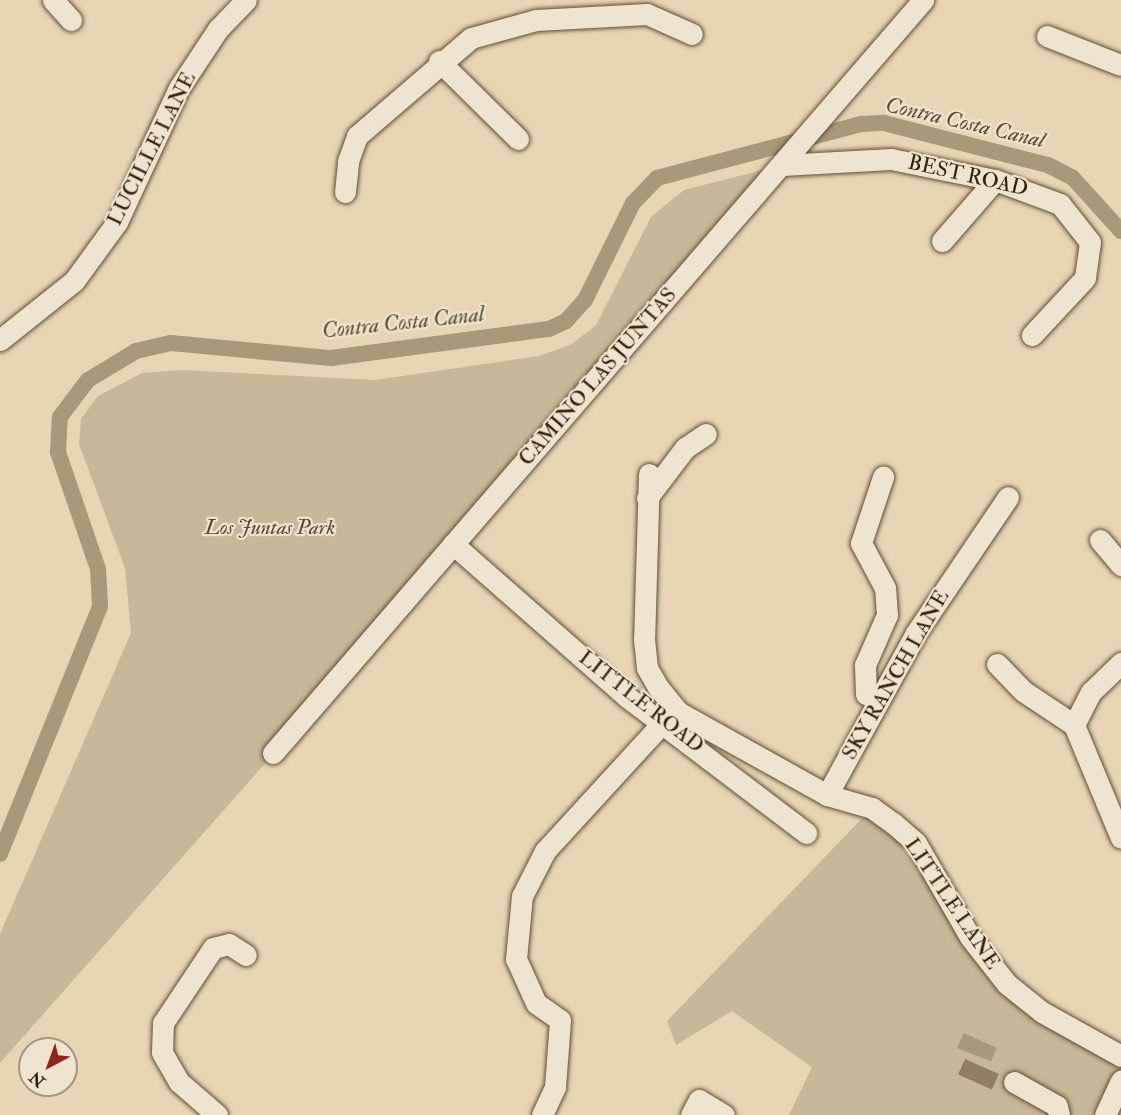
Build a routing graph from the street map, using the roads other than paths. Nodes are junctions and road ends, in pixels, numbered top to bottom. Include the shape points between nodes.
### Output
1 (53, 0) edge
2 (246, 0) edge
3 (923, 0) edge
4 (646, 7) edge
5 (70, 20) dead end
6 (692, 34) dead end
7 (1047, 36) dead end
8 (439, 61) junction
9 (1121, 65) edge
10 (518, 139) dead end
11 (787, 159) junction
12 (995, 180) junction
13 (345, 192) dead end
14 (942, 241) dead end
15 (1032, 334) dead end
16 (0, 340) edge
17 (706, 434) dead end
18 (649, 474) dead end
19 (883, 477) dead end
20 (1008, 497) dead end
21 (648, 498) junction
22 (1100, 540) dead end
23 (453, 544) junction
24 (1121, 565) edge
25 (1121, 663) edge
26 (997, 664) dead end
27 (879, 700) junction
28 (663, 722) junction
29 (1074, 725) junction
30 (273, 753) dead end
31 (827, 795) junction
32 (806, 833) dead end
33 (1121, 838) edge
34 (246, 955) dead end
35 (1121, 1056) edge
36 (1121, 1081) edge
37 (1014, 1082) dead end
38 (695, 1107) edge
39 (217, 1115) edge
40 (542, 1115) edge
41 (724, 1115) edge
42 (1059, 1115) edge
43 (1105, 1115) edge

1 - 5 street
2 - 16 street, LUCILLE LANE via 218,28 179,88 117,222 74,281
3 - 11 street, CAMINO LAS JUNTAS
4 - 6 street
4 - 8 street via 495,28
7 - 9 street
8 - 10 street
8 - 13 street via 357,136
11 - 12 street, BEST ROAD via 867,157
11 - 23 street, CAMINO LAS JUNTAS
12 - 14 street
12 - 15 street, BEST ROAD via 1039,192 1060,204 1090,242 1085,278
17 - 21 street via 686,448
18 - 21 street, LITTLE LANE
19 - 27 street via 861,543 885,588 887,615 865,665 866,694
20 - 27 street, SKY RANCH LANE via 916,633
21 - 31 street, LITTLE LANE via 644,639 647,668 657,687 678,712
22 - 24 street
23 - 28 street, LITTLE ROAD
23 - 30 street, CAMINO LAS JUNTAS
25 - 29 street via 1091,692
26 - 29 street via 1023,691
27 - 31 street, SKY RANCH LANE
28 - 32 street, LITTLE ROAD
28 - 40 street via 545,852 522,896 516,959 536,1003 560,1020 555,1087
29 - 33 street
31 - 35 street, LITTLE LANE via 872,808 916,843 985,959 1007,984 1042,1012
34 - 39 street via 229,944 213,948 163,1023 162,1052 179,1082
36 - 43 street
37 - 42 street via 1057,1106
38 - 41 street

